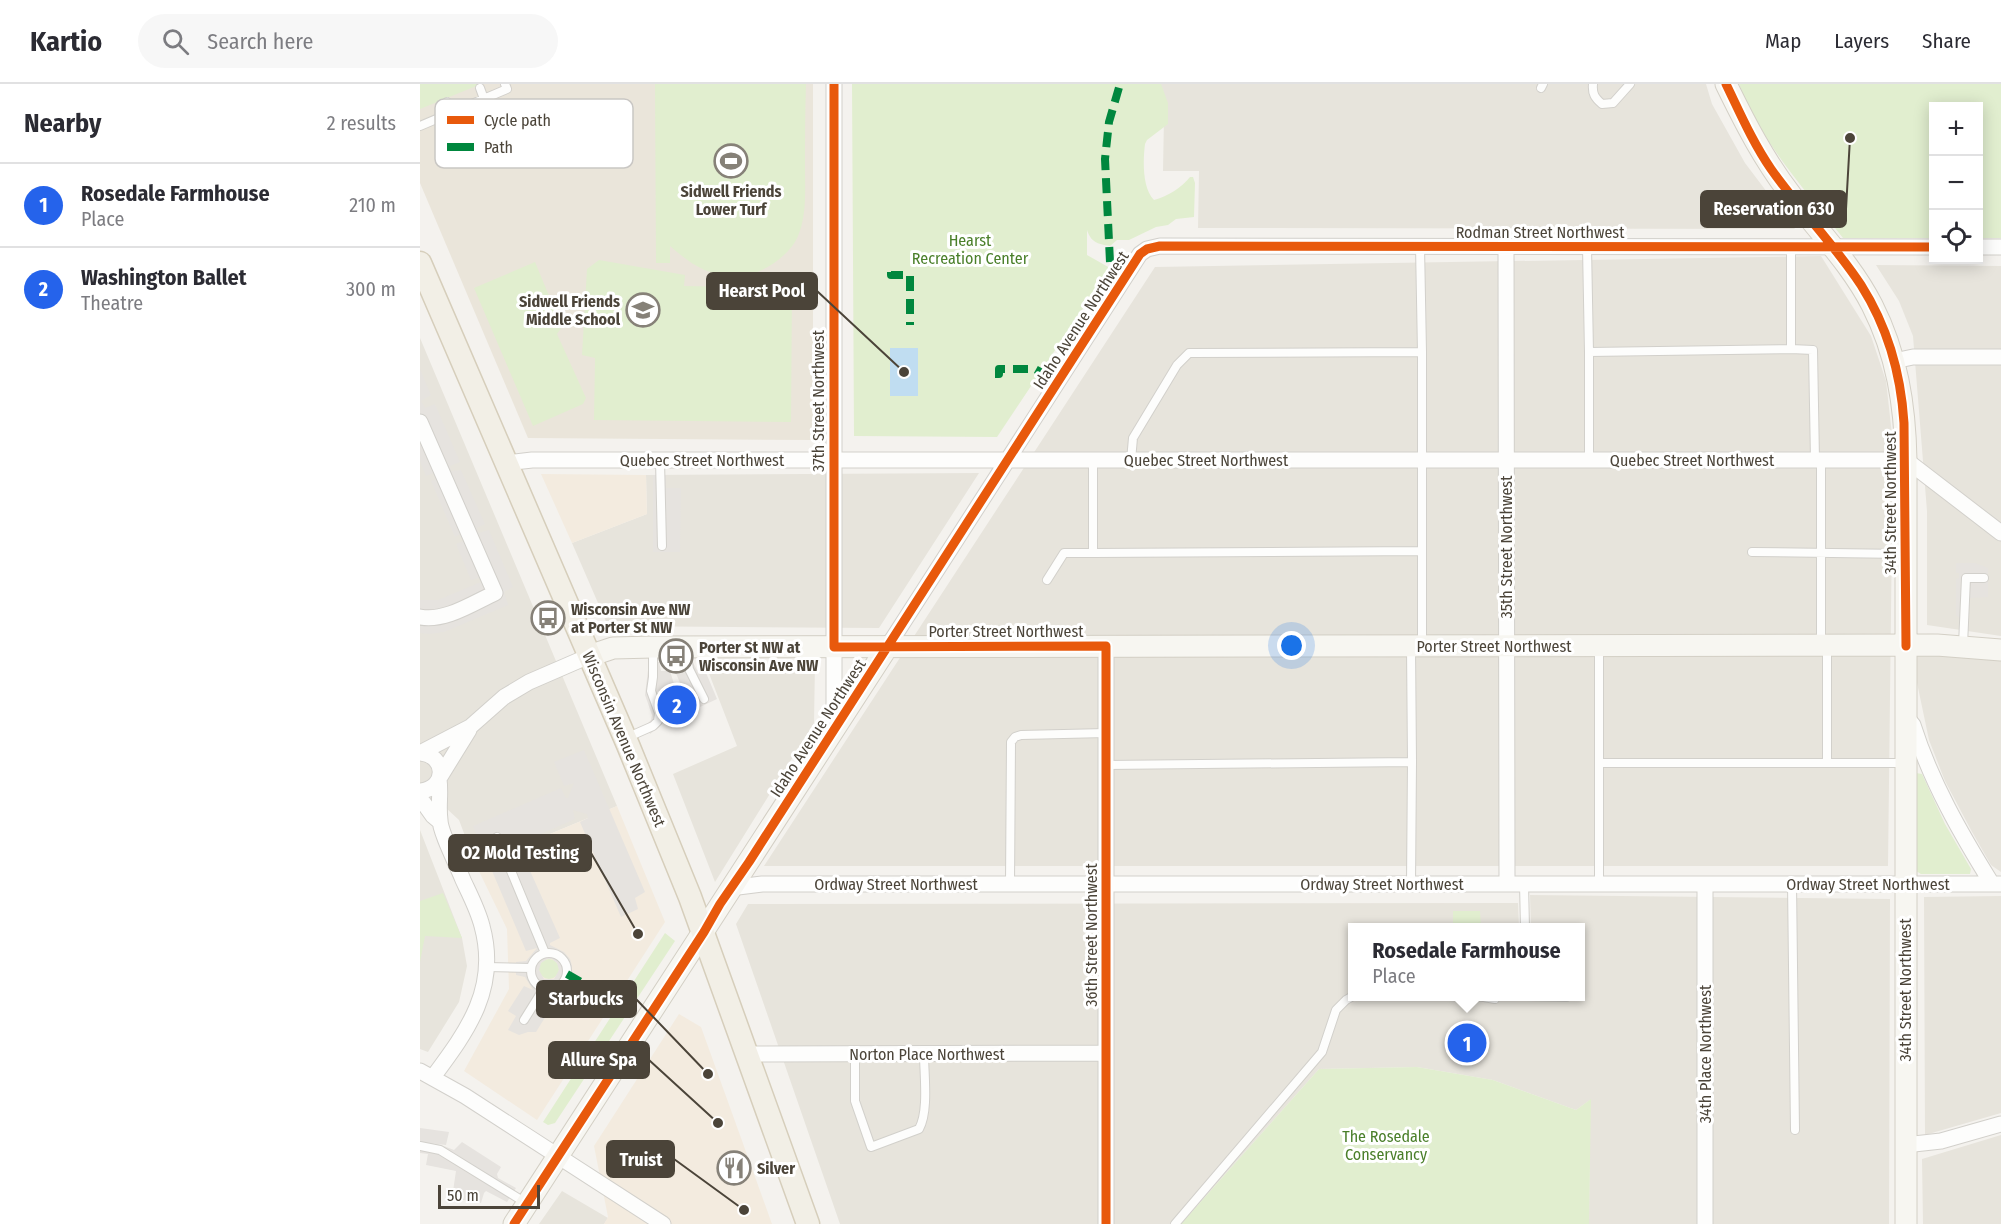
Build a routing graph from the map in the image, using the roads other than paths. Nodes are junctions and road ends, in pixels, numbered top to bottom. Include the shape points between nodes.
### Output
1 (505, 84) edge
2 (834, 84) edge
3 (1593, 84) edge
4 (1630, 84) edge
5 (1726, 84) edge
6 (480, 88) dead end
7 (484, 99) joint
8 (435, 120) edge
9 (420, 126) edge
10 (1420, 246) junction
11 (1506, 246) junction
12 (1587, 247) junction
13 (1791, 247) junction
14 (1833, 247) junction
15 (1929, 247) edge
16 (1983, 247) edge
17 (2001, 247) edge
18 (1147, 249) joint
19 (420, 263) edge
20 (1791, 349) junction
21 (1422, 352) junction
22 (1589, 352) junction
23 (2001, 357) edge
24 (1894, 361) junction
25 (420, 423) edge
26 (660, 460) junction
27 (833, 460) junction
28 (1008, 460) junction
29 (1093, 460) junction
30 (1131, 460) junction
31 (1422, 460) junction
32 (1506, 460) junction
33 (1589, 460) junction
34 (1818, 460) junction
35 (1906, 460) junction
36 (506, 463) junction
37 (2001, 533) edge
38 (662, 546) dead end
39 (1422, 551) junction
40 (1752, 552) dead end
41 (1820, 552) junction
42 (1093, 553) junction
43 (1905, 555) junction
44 (1984, 578) dead end
45 (1047, 580) dead end
46 (420, 617) edge
47 (888, 646) junction
48 (1106, 646) junction
49 (1417, 646) junction
50 (1506, 646) junction
51 (1599, 646) junction
52 (1824, 646) junction
53 (1906, 646) junction
54 (1963, 646) junction
55 (654, 647) junction
56 (686, 647) junction
57 (834, 647) junction
58 (2001, 650) edge
59 (589, 657) junction
60 (704, 699) dead end
61 (1906, 716) junction
62 (470, 727) junction
63 (834, 730) junction
64 (1107, 733) junction
65 (625, 739) junction
66 (420, 753) edge
67 (1412, 762) junction
68 (1599, 763) junction
69 (1827, 763) junction
70 (1905, 763) junction
71 (1107, 765) junction
72 (439, 778) junction
73 (420, 791) edge
74 (420, 798) edge
75 (439, 821) junction
76 (497, 837) dead end
77 (749, 862) junction
78 (762, 884) junction
79 (1010, 884) junction
80 (1107, 884) junction
81 (1411, 884) junction
82 (1507, 884) junction
83 (1524, 884) junction
84 (1599, 884) junction
85 (1705, 884) junction
86 (1792, 884) junction
87 (1905, 884) junction
88 (1997, 884) edge
89 (730, 888) junction
90 (1525, 923) edge
91 (704, 932) junction
92 (545, 953) junction
93 (487, 967) junction
94 (531, 968) junction
95 (544, 988) junction
96 (1348, 999) edge
97 (524, 1020) dead end
98 (924, 1053) junction
99 (1106, 1053) junction
100 (748, 1054) junction
101 (855, 1054) junction
102 (427, 1074) edge
103 (2001, 1124) edge
104 (1795, 1130) dead end
105 (1905, 1145) junction
106 (420, 1146) edge
107 (557, 1157) junction
108 (526, 1204) junction
109 (513, 1224) edge
110 (663, 1224) edge
111 (808, 1224) edge
112 (1106, 1224) edge
113 (1175, 1224) edge
114 (1705, 1224) edge
115 (1906, 1224) edge

1 - 7 lane via 507,89
2 - 27 street, 37th Street Northwest
3 - 4 lane via 1595,98 1602,104 1613,103
5 - 14 street, 34th Street Northwest via 1768,165
6 - 7 lane
8 - 9 lane
10 - 11 street, Rodman Street Northwest
10 - 18 street, Rodman Street Northwest
10 - 21 lane
11 - 12 street, Rodman Street Northwest
11 - 32 street, 35th Street Northwest
12 - 13 street, Rodman Street Northwest
12 - 22 lane
13 - 14 street, Rodman Street Northwest
13 - 20 lane
14 - 15 street, Rodman Street Northwest
14 - 24 street, 34th Street Northwest via 1872,304
16 - 17 street
18 - 28 street, Idaho Avenue Northwest via 1140,254
19 - 36 main road, Wisconsin Avenue Northwest
20 - 22 lane
20 - 34 lane via 1813,350
21 - 30 lane via 1189,353 1177,365 1133,438
21 - 31 lane
22 - 33 lane
23 - 24 street via 1913,357
24 - 35 street, 34th Street Northwest via 1903,406
25 - 46 street via 495,593 450,614
26 - 27 street, Quebec Street Northwest
26 - 36 street, Quebec Street Northwest
26 - 38 lane
27 - 28 street, Quebec Street Northwest
27 - 57 street, 37th Street Northwest
28 - 29 street, Quebec Street Northwest
28 - 47 street, Idaho Avenue Northwest
29 - 30 street, Quebec Street Northwest
29 - 42 lane
30 - 31 street, Quebec Street Northwest
31 - 32 street, Quebec Street Northwest
31 - 39 lane
32 - 33 street, Quebec Street Northwest
32 - 50 street, 35th Street Northwest
33 - 34 street, Quebec Street Northwest
34 - 35 street, Quebec Street Northwest
34 - 41 lane
35 - 37 street
35 - 43 street, 34th Street Northwest
36 - 59 main road, Wisconsin Avenue Northwest
39 - 42 lane
39 - 49 lane
40 - 41 lane
41 - 43 lane
41 - 52 lane
42 - 45 lane via 1064,553
43 - 53 street, 34th Street Northwest
44 - 54 lane via 1966,578
47 - 48 street, Porter Street Northwest
47 - 57 street, Porter Street Northwest
47 - 63 street, Idaho Avenue Northwest
48 - 49 street, Porter Street Northwest
48 - 64 street, 36th Street Northwest
49 - 50 street, Porter Street Northwest
49 - 67 lane
50 - 51 street, Porter Street Northwest
50 - 82 street, 35th Street Northwest
51 - 52 street, Porter Street Northwest
51 - 68 lane
52 - 53 street, Porter Street Northwest
52 - 69 lane
53 - 54 street, Porter Street Northwest
53 - 61 street, 34th Street Northwest
54 - 58 street, Porter Street Northwest
55 - 56 street, Porter Street Northwest
55 - 59 street, Porter Street Northwest via 613,648
55 - 65 lane via 651,691 658,721
56 - 57 street, Porter Street Northwest
56 - 60 lane via 689,669
57 - 63 street, 37th Street Northwest
59 - 62 street, Porter Street Northwest via 523,685
59 - 65 main road, Wisconsin Avenue Northwest
61 - 70 street, 34th Street Northwest
61 - 88 street via 1950,812
62 - 66 street, Porter Street Northwest
62 - 72 street, Porter Street Northwest
63 - 77 street, Idaho Avenue Northwest
64 - 71 street, 36th Street Northwest
64 - 79 lane via 1021,735 1011,742
65 - 91 main road, Wisconsin Avenue Northwest
66 - 72 street via 430,755 439,764
67 - 71 lane
67 - 81 lane
68 - 69 lane
68 - 84 lane
69 - 70 lane
70 - 87 street, 34th Street Northwest
71 - 80 street, 36th Street Northwest
72 - 73 street via 432,787
72 - 75 street
74 - 75 street
75 - 93 street via 480,919
76 - 92 lane
77 - 78 street
77 - 89 street, Idaho Avenue Northwest
78 - 79 street, Ordway Street Northwest
78 - 89 street, Ordway Street Northwest
79 - 80 street, Ordway Street Northwest
80 - 81 street, Ordway Street Northwest
80 - 99 street, 36th Street Northwest
81 - 82 street, Ordway Street Northwest
82 - 83 street, Ordway Street Northwest
83 - 84 street, Ordway Street Northwest
83 - 90 lane
84 - 85 street, Ordway Street Northwest
85 - 86 street, Ordway Street Northwest
85 - 114 street, 34th Place Northwest
86 - 87 street, Ordway Street Northwest
86 - 104 lane
87 - 88 street, Ordway Street Northwest
87 - 105 street, 34th Street Northwest
89 - 91 street, Idaho Avenue Northwest
91 - 100 main road, Wisconsin Avenue Northwest
91 - 107 street, Idaho Avenue Northwest
92 - 94 lane via 536,958
92 - 95 lane via 557,954 567,968 561,984
93 - 94 lane
93 - 102 street via 474,1017
94 - 95 lane via 532,978
95 - 97 lane
96 - 113 lane via 1336,1010 1322,1052
98 - 99 street, Norton Place Northwest
98 - 101 street, Norton Place Northwest
98 - 101 lane via 924,1122 920,1129 871,1147 855,1101
99 - 112 street, 36th Street Northwest
100 - 101 street, Norton Place Northwest
100 - 111 main road, Wisconsin Avenue Northwest
102 - 107 street
103 - 105 street via 1926,1144
105 - 115 street, 34th Street Northwest
106 - 108 lane via 440,1150
107 - 108 street, Idaho Avenue Northwest
107 - 110 street
108 - 109 street, Idaho Avenue Northwest

